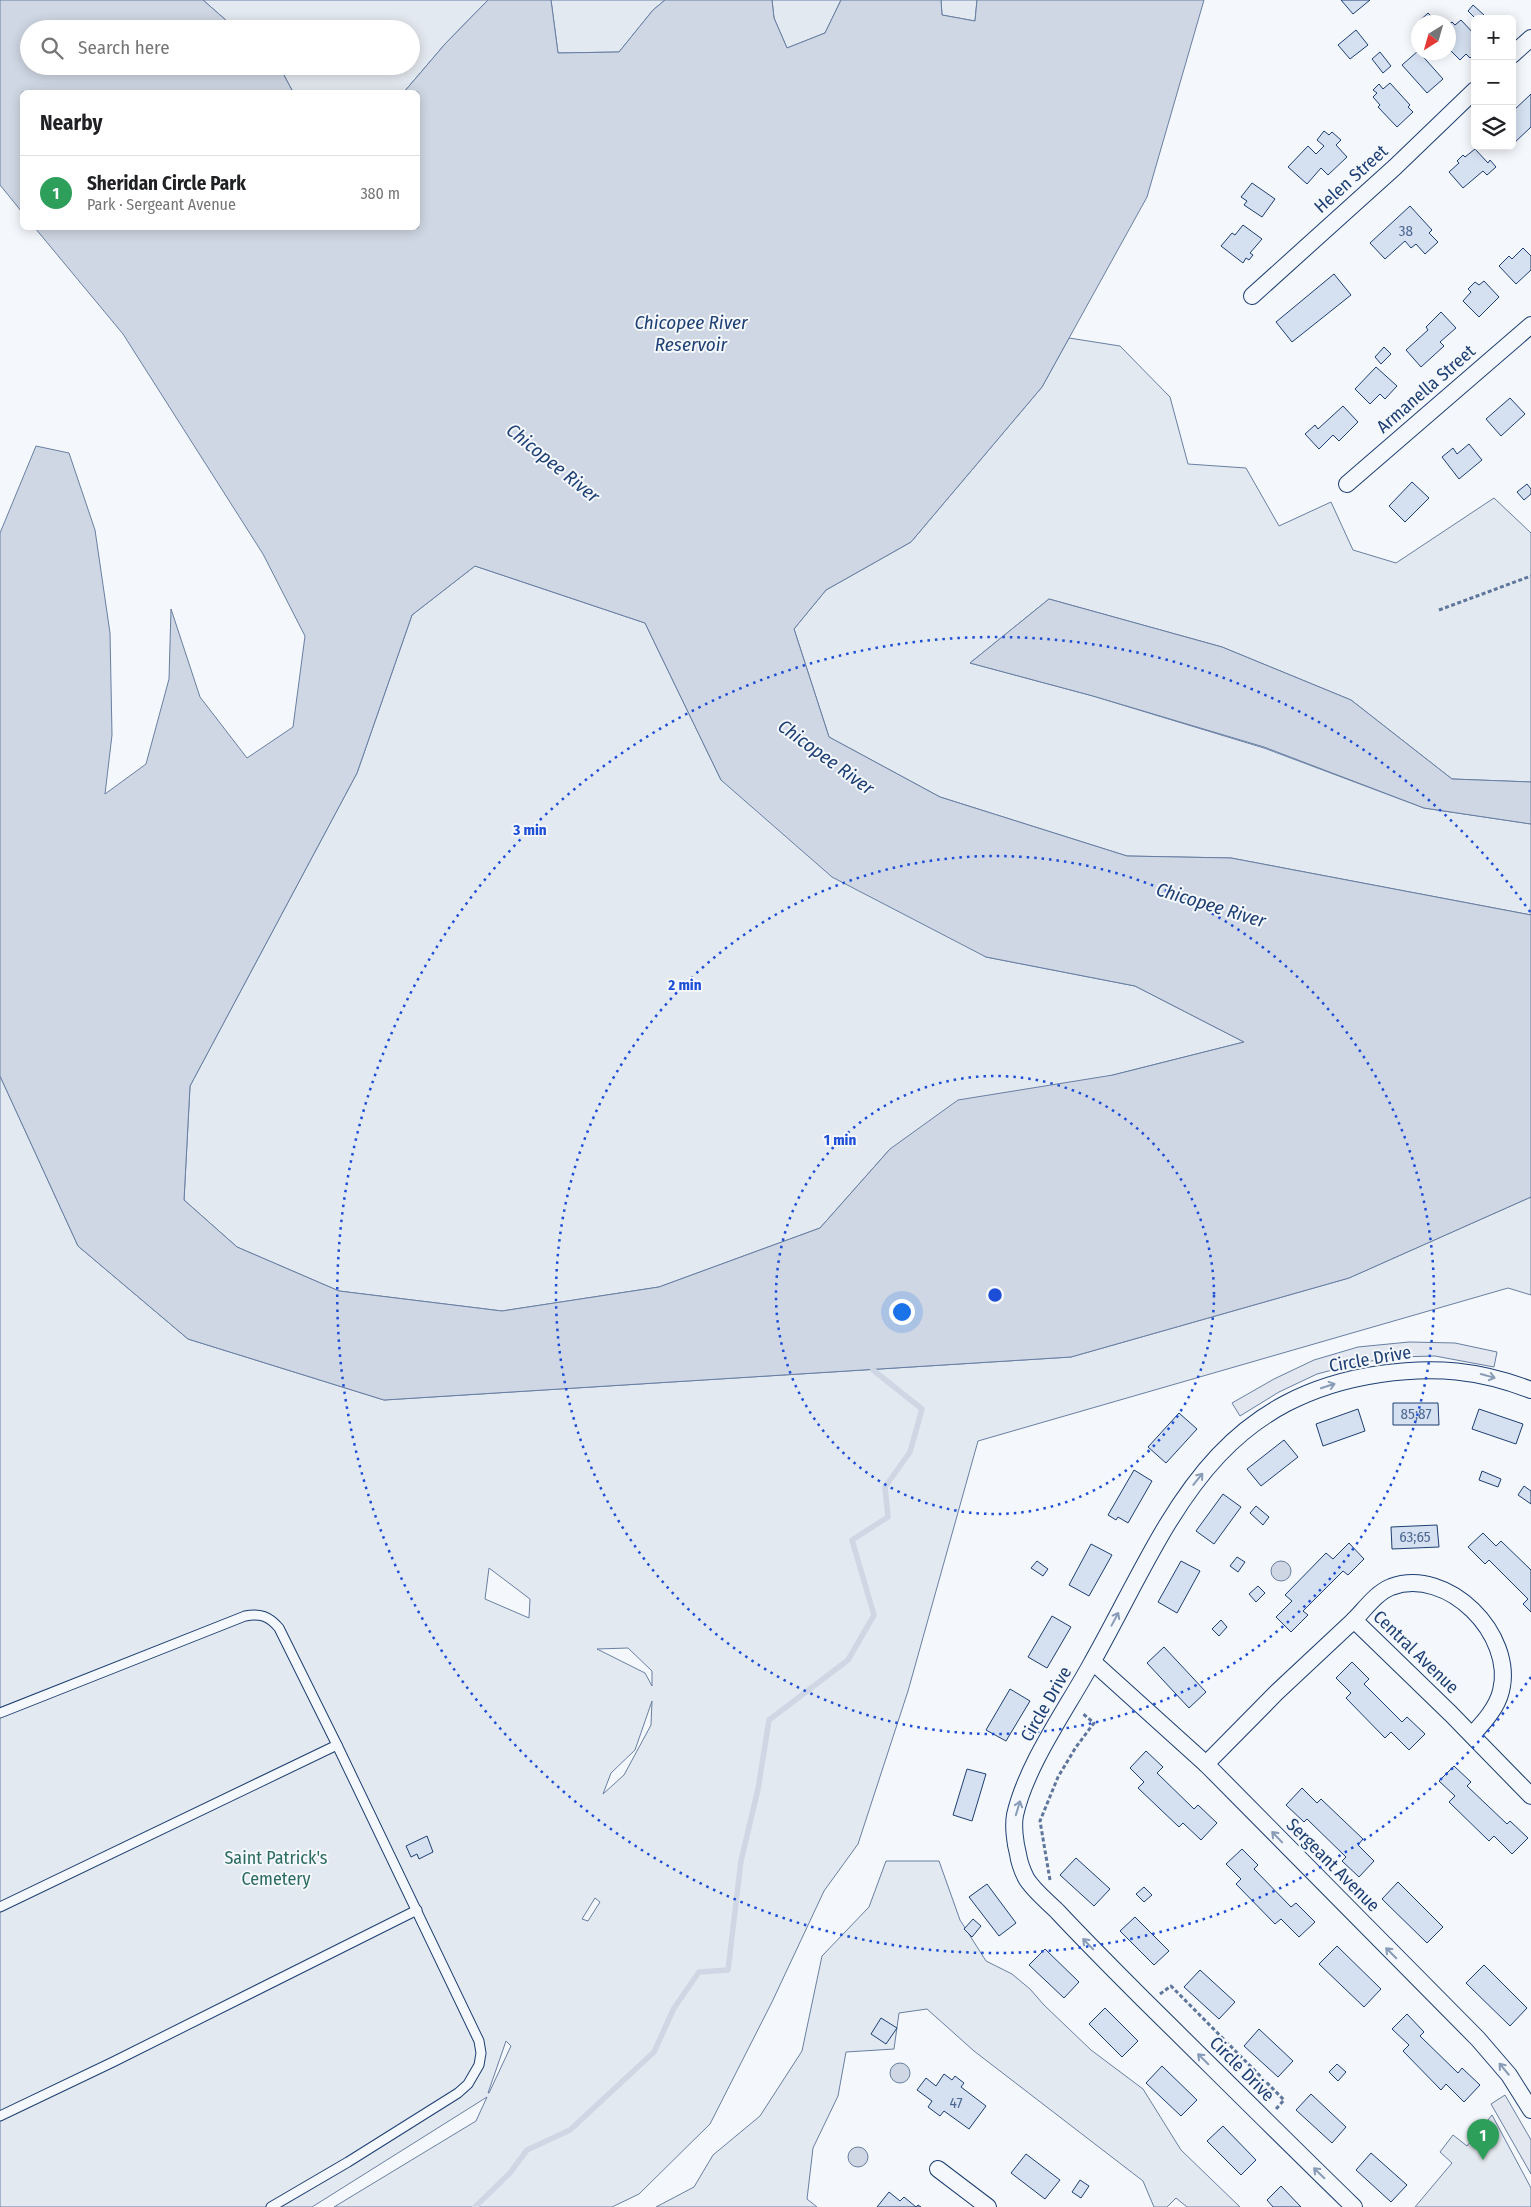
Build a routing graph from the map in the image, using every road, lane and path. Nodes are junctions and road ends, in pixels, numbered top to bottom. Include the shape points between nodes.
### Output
1 (1531, 38) edge
2 (1516, 51) edge
3 (1471, 94) edge
4 (1252, 296) dead end
5 (1531, 325) edge
6 (1347, 484) dead end
7 (1531, 576) edge
8 (1439, 610) dead end
9 (1531, 1390) edge
10 (1354, 1620) junction
11 (1093, 1662) junction
12 (1080, 1706) dead end
13 (0, 1713) edge
14 (1472, 1735) junction
15 (337, 1745) junction
16 (1206, 1764) junction
17 (1531, 1796) edge
18 (1052, 1887) dead end
19 (0, 1907) edge
20 (417, 1910) junction
21 (1154, 1993) dead end
22 (1531, 2110) edge
23 (1276, 2115) dead end
24 (0, 2116) edge
25 (938, 2169) dead end
26 (271, 2207) edge
27 (988, 2207) edge
28 (1354, 2207) edge

1 - 2 street
3 - 4 street, Helen Street via 1395,168
5 - 6 street, Armanella Street
7 - 8 path
11 -> 9 street, Circle Drive via 1143,1566 1188,1492 1220,1453 1282,1406 1332,1384 1419,1370 1479,1373
10 - 14 street, Central Avenue
10 - 14 street via 1376,1596 1389,1588 1416,1583 1448,1593 1476,1614 1499,1650 1503,1678 1496,1704
10 - 16 street, Central Avenue
11 - 16 street, Sergeant Avenue
28 -> 11 street, Circle Drive via 1088,1945 1027,1879 1018,1854 1014,1819 1038,1758
12 - 18 path via 1083,1714 1094,1723 1058,1777 1040,1821
13 - 15 lane via 256,1614 273,1621 279,1628
14 - 17 street, Central Avenue
15 - 19 lane
15 - 20 lane
22 -> 16 street, Sergeant Avenue via 1509,2075 1478,2039
20 - 24 lane
20 - 26 lane via 479,2041 481,2052 475,2075 458,2093
21 - 23 path via 1160,1994 1171,1986 1178,1993 1284,2100 1276,2108
25 - 27 street

